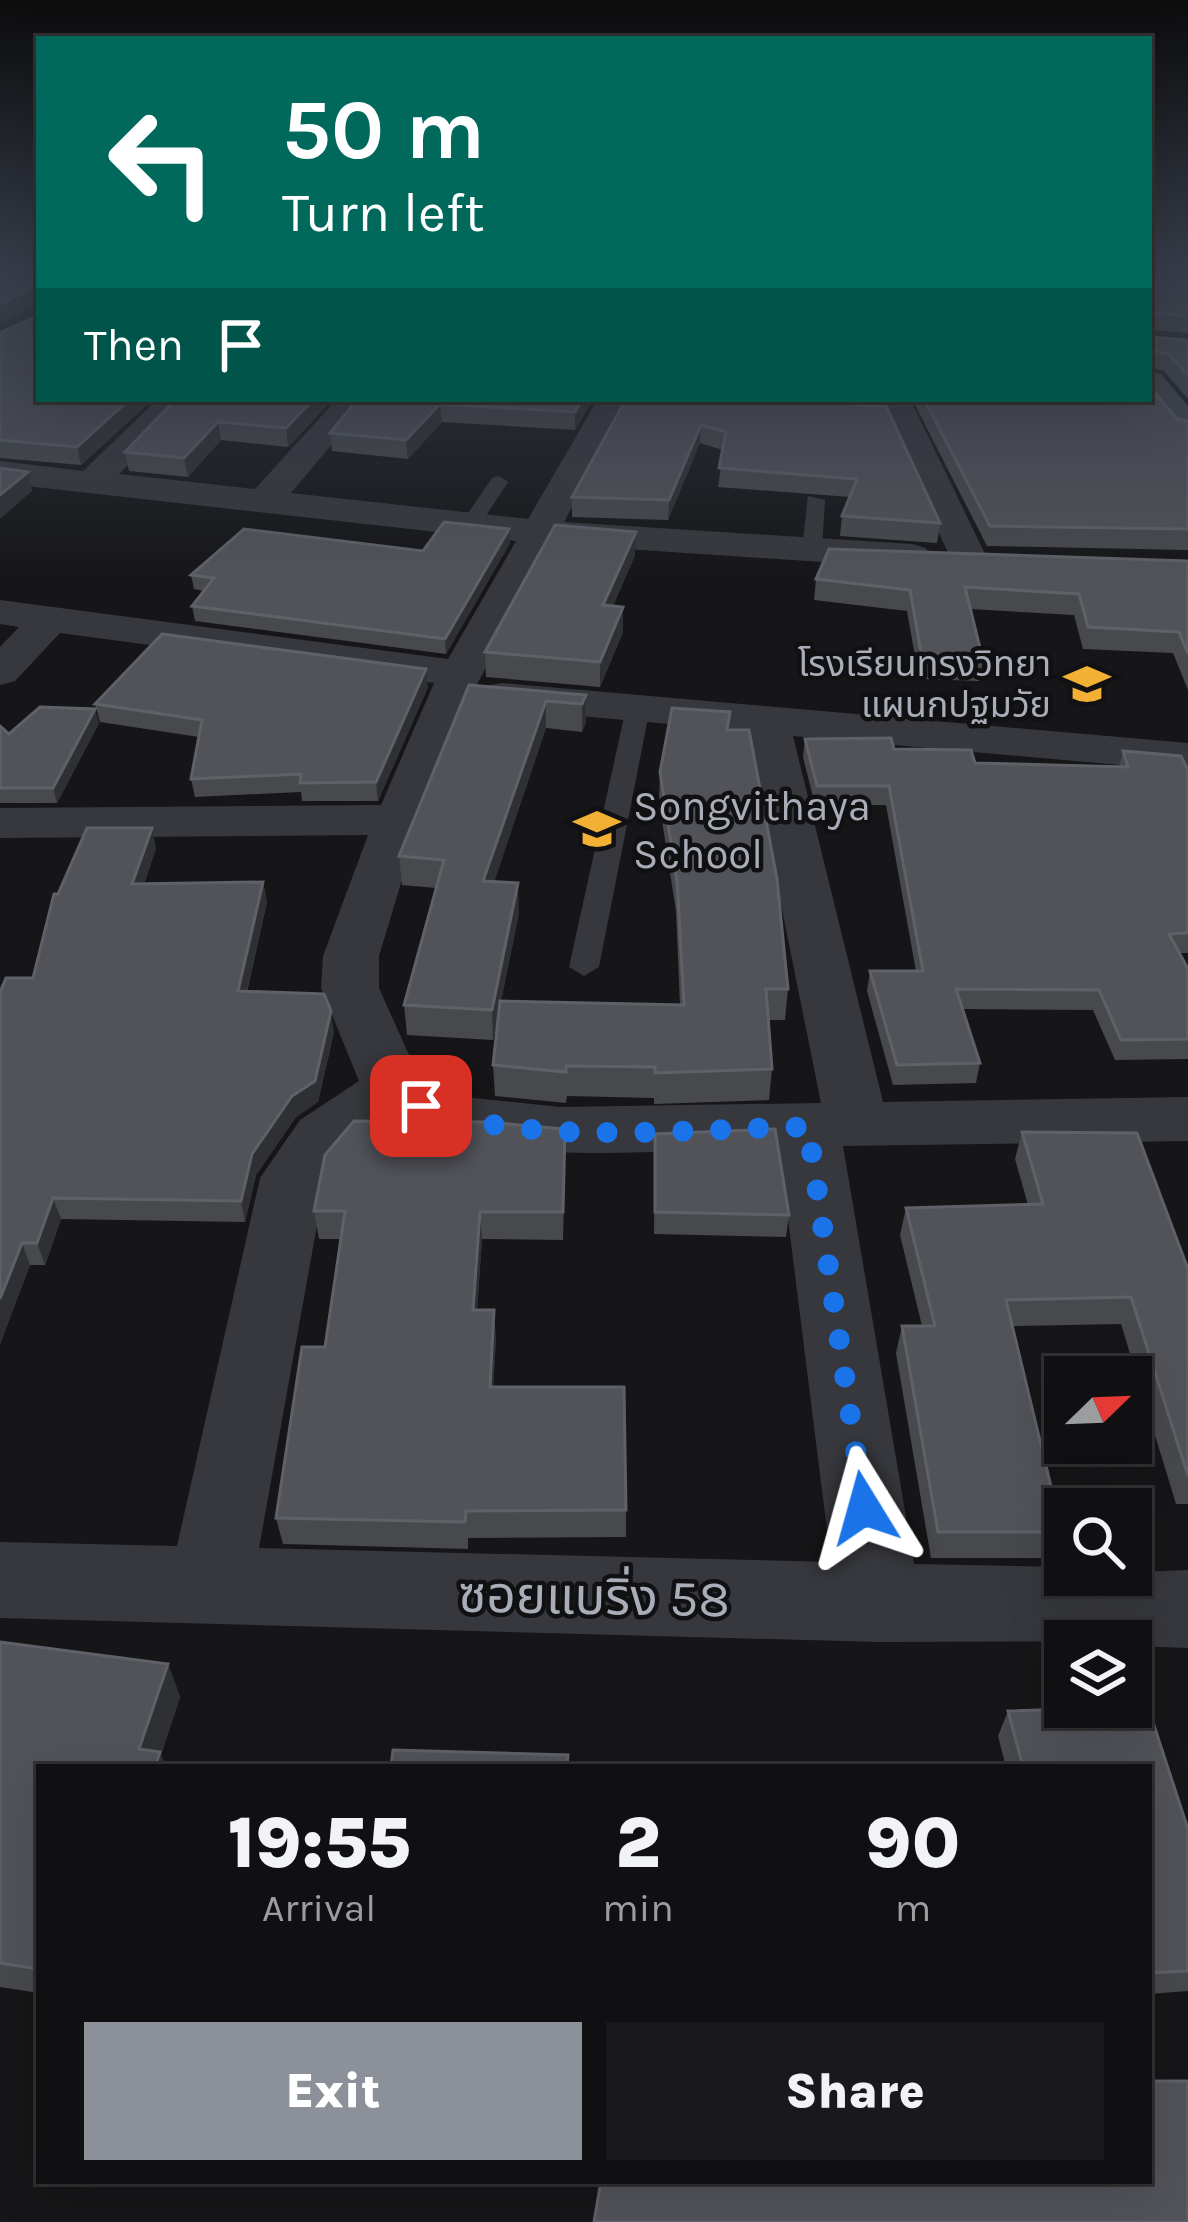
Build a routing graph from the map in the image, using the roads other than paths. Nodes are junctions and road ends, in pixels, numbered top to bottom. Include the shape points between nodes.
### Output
1 (1152, 385) edge
2 (173, 402) edge
3 (351, 402) edge
4 (612, 402) edge
5 (783, 402) edge
6 (896, 405) edge
7 (1188, 427) edge
8 (0, 472) edge
9 (92, 482) junction
10 (499, 482) dead end
11 (815, 500) edge
12 (263, 503) junction
13 (470, 525) junction
14 (540, 532) junction
15 (812, 549) junction
16 (969, 560) junction
17 (1009, 562) edge
18 (0, 612) edge
19 (51, 618) junction
20 (0, 672) edge
21 (456, 683) junction
22 (638, 708) junction
23 (766, 719) junction
24 (1188, 757) edge
25 (396, 820) junction
26 (0, 823) edge
27 (584, 967) dead end
28 (393, 1088) junction
29 (1188, 1119) edge
30 (832, 1126) junction
31 (0, 1580) edge
32 (210, 1586) junction
33 (878, 1603) junction
34 (1188, 1609) edge

1 - 7 main road
2 - 9 street
3 - 12 street
4 - 14 street
5 - 6 street
6 - 16 street
8 - 9 street
9 - 12 street
10 - 13 lane
11 - 15 lane
12 - 13 street
13 - 14 street
14 - 15 street
14 - 21 street
15 - 16 street
16 - 17 street
18 - 19 street
19 - 20 street
19 - 21 street
21 - 22 street
21 - 25 street
22 - 23 street
22 - 27 lane
23 - 24 street
23 - 30 street
25 - 26 street
25 - 28 street via 351,956 350,988
28 - 30 street via 452,1118 496,1125
28 - 32 street via 322,1136 293,1178
29 - 30 street
30 - 33 street
31 - 32 street, ซอยแบริ่ง 58
32 - 33 street, ซอยแบริ่ง 58
33 - 34 street, ซอยแบริ่ง 58

